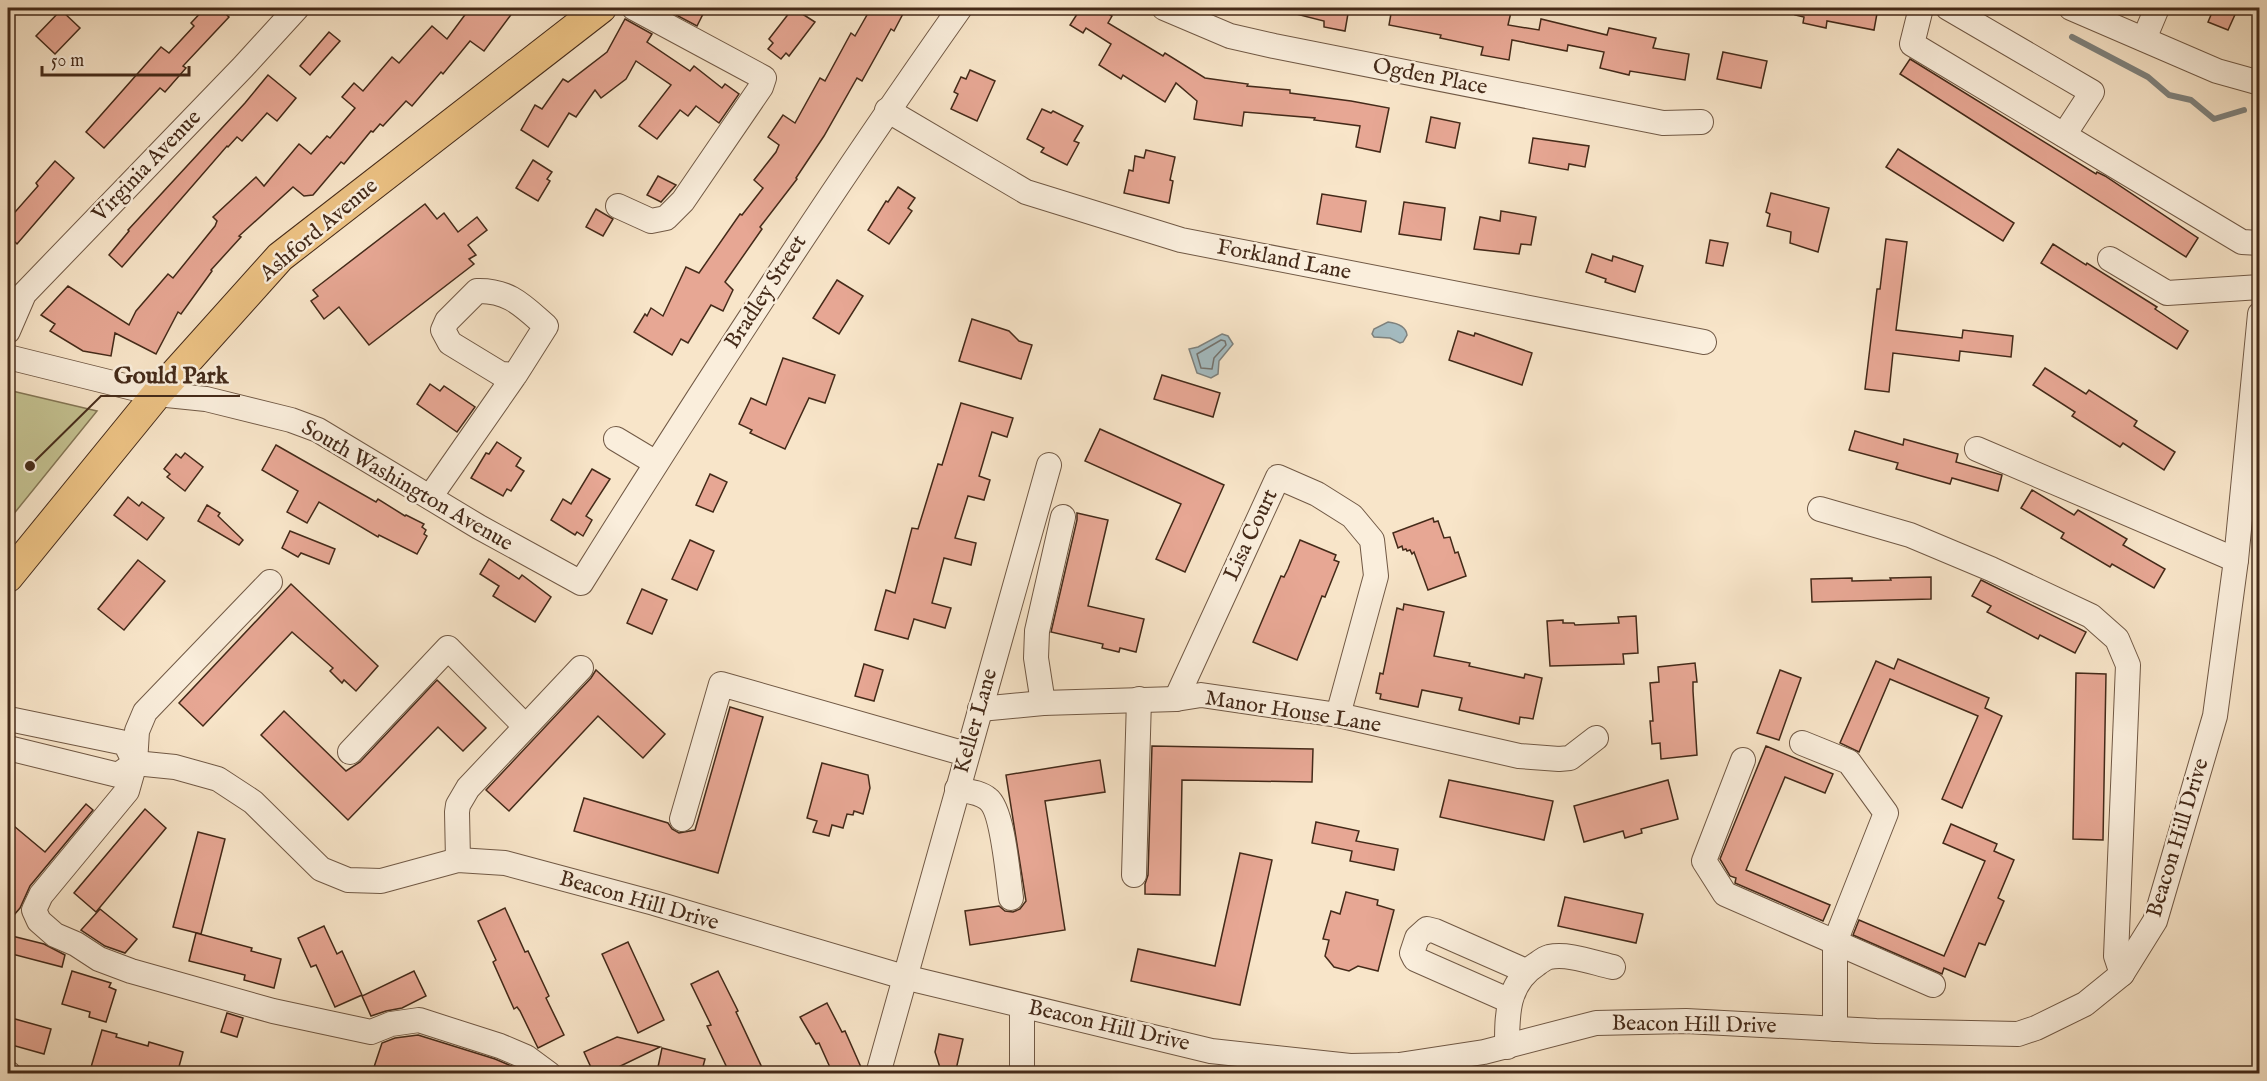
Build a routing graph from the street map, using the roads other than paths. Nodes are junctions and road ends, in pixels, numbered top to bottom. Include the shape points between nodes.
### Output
1 (297, 8) edge
2 (601, 8) edge
3 (634, 8) edge
4 (960, 8) edge
5 (1164, 8) edge
6 (1921, 8) edge
7 (1948, 8) edge
8 (2071, 8) edge
9 (2157, 8) edge
10 (2144, 39) junction
11 (2259, 83) edge
12 (887, 110) junction
13 (1701, 122) dead end
14 (2064, 135) junction
15 (618, 207) dead end
16 (2259, 243) edge
17 (2110, 259) dead end
18 (2259, 287) edge
19 (2259, 314) edge
20 (8, 331) edge
21 (1704, 342) dead end
22 (8, 357) edge
23 (515, 375) junction
24 (157, 394) junction
25 (616, 439) dead end
26 (1977, 450) dead end
27 (656, 464) junction
28 (1048, 465) dead end
29 (2253, 466) edge
30 (430, 498) junction
31 (1821, 509) dead end
32 (1063, 517) dead end
33 (2236, 560) junction
34 (8, 577) edge
35 (270, 582) dead end
36 (581, 583) joint
37 (581, 668) dead end
38 (1140, 699) junction
39 (1176, 699) junction
40 (1043, 703) junction
41 (980, 709) junction
42 (1338, 715) junction
43 (8, 720) edge
44 (525, 726) junction
45 (1596, 738) dead end
46 (1802, 743) dead end
47 (8, 748) edge
48 (350, 752) dead end
49 (966, 754) junction
50 (1743, 760) dead end
51 (135, 763) junction
52 (957, 789) junction
53 (682, 819) dead end
54 (458, 860) junction
55 (1134, 874) dead end
56 (1011, 898) dead end
57 (1835, 942) junction
58 (1613, 967) dead end
59 (1526, 971) junction
60 (2122, 974) junction
61 (904, 977) junction
62 (1933, 985) dead end
63 (1510, 1001) junction
64 (1022, 1006) junction
65 (1835, 1029) junction
66 (1507, 1047) junction
67 (1236, 1064) edge
68 (549, 1074) edge
69 (878, 1074) edge
70 (1022, 1074) edge

1 - 20 street, Virginia Avenue via 24,294
2 - 24 main road, Ashford Avenue via 280,257
3 - 15 street via 764,78 683,201 666,218 651,221
4 - 12 street, Bradley Street
5 - 13 street, Ogden Place via 1230,36 1263,44 1663,123
6 - 14 street via 1912,44
7 - 14 street via 2092,92
8 - 10 street
9 - 10 street
10 - 11 street via 2217,71
12 - 21 street, Forkland Lane via 1026,192 1181,240
12 - 27 street, Bradley Street
14 - 16 street via 2242,242
17 - 18 street via 2167,293
19 - 29 street, Beacon Hill Drive
22 - 24 street, South Washington Avenue
23 - 23 street via 546,326 514,298 477,291 443,330 450,343 501,374
23 - 30 street
24 - 30 street, South Washington Avenue via 206,399 318,430
24 - 34 main road, Ashford Avenue
25 - 27 street
26 - 33 street
27 - 36 street, Bradley Street
28 - 41 street, Keller Lane
29 - 33 street, Beacon Hill Drive
30 - 36 street, South Washington Avenue
31 - 60 street via 1910,535 1991,569 2091,616 2117,639 2128,665 2116,956
32 - 40 street via 1037,632 1036,658
33 - 60 street, Beacon Hill Drive via 2215,716 2155,921
35 - 51 street via 145,712 137,731
37 - 44 street
38 - 39 street, Manor House Lane
38 - 40 street, Manor House Lane
38 - 55 street
39 - 42 street, Manor House Lane via 1201,695
39 - 42 street, Lisa Court via 1278,477 1317,494 1352,516 1372,540 1376,576
40 - 41 street, Manor House Lane
41 - 49 street, Keller Lane
42 - 45 street, Manor House Lane via 1519,756 1570,758
43 - 51 street via 124,743
44 - 48 street via 448,648
44 - 54 street via 468,788 458,805
46 - 57 street via 1849,762 1886,813
47 - 51 street, Beacon Hill Drive via 118,775
49 - 52 street, Keller Lane
49 - 53 street via 721,684
50 - 57 street via 1704,861 1725,894
51 - 54 street, Beacon Hill Drive via 175,767 218,779 253,802 321,868 348,880 381,881
51 - 68 street via 127,791 41,895 34,910 39,921 55,935 131,971 273,1011 371,1032 419,1020 526,1057
52 - 56 street via 987,797 992,803 999,818
52 - 61 street, Keller Lane
54 - 61 street, Beacon Hill Drive via 505,863
57 - 62 street
57 - 65 street
58 - 59 street via 1547,957
59 - 63 street
59 - 63 street via 1436,931 1427,929 1417,938 1412,953 1415,959
60 - 65 street, Beacon Hill Drive via 2085,1004 2018,1034
61 - 64 street, Beacon Hill Drive
61 - 69 street, Keller Lane
63 - 66 street
64 - 67 street, Beacon Hill Drive via 1211,1051
64 - 70 street
65 - 66 street, Beacon Hill Drive via 1686,1021 1596,1023
66 - 67 street, Beacon Hill Drive via 1399,1065

